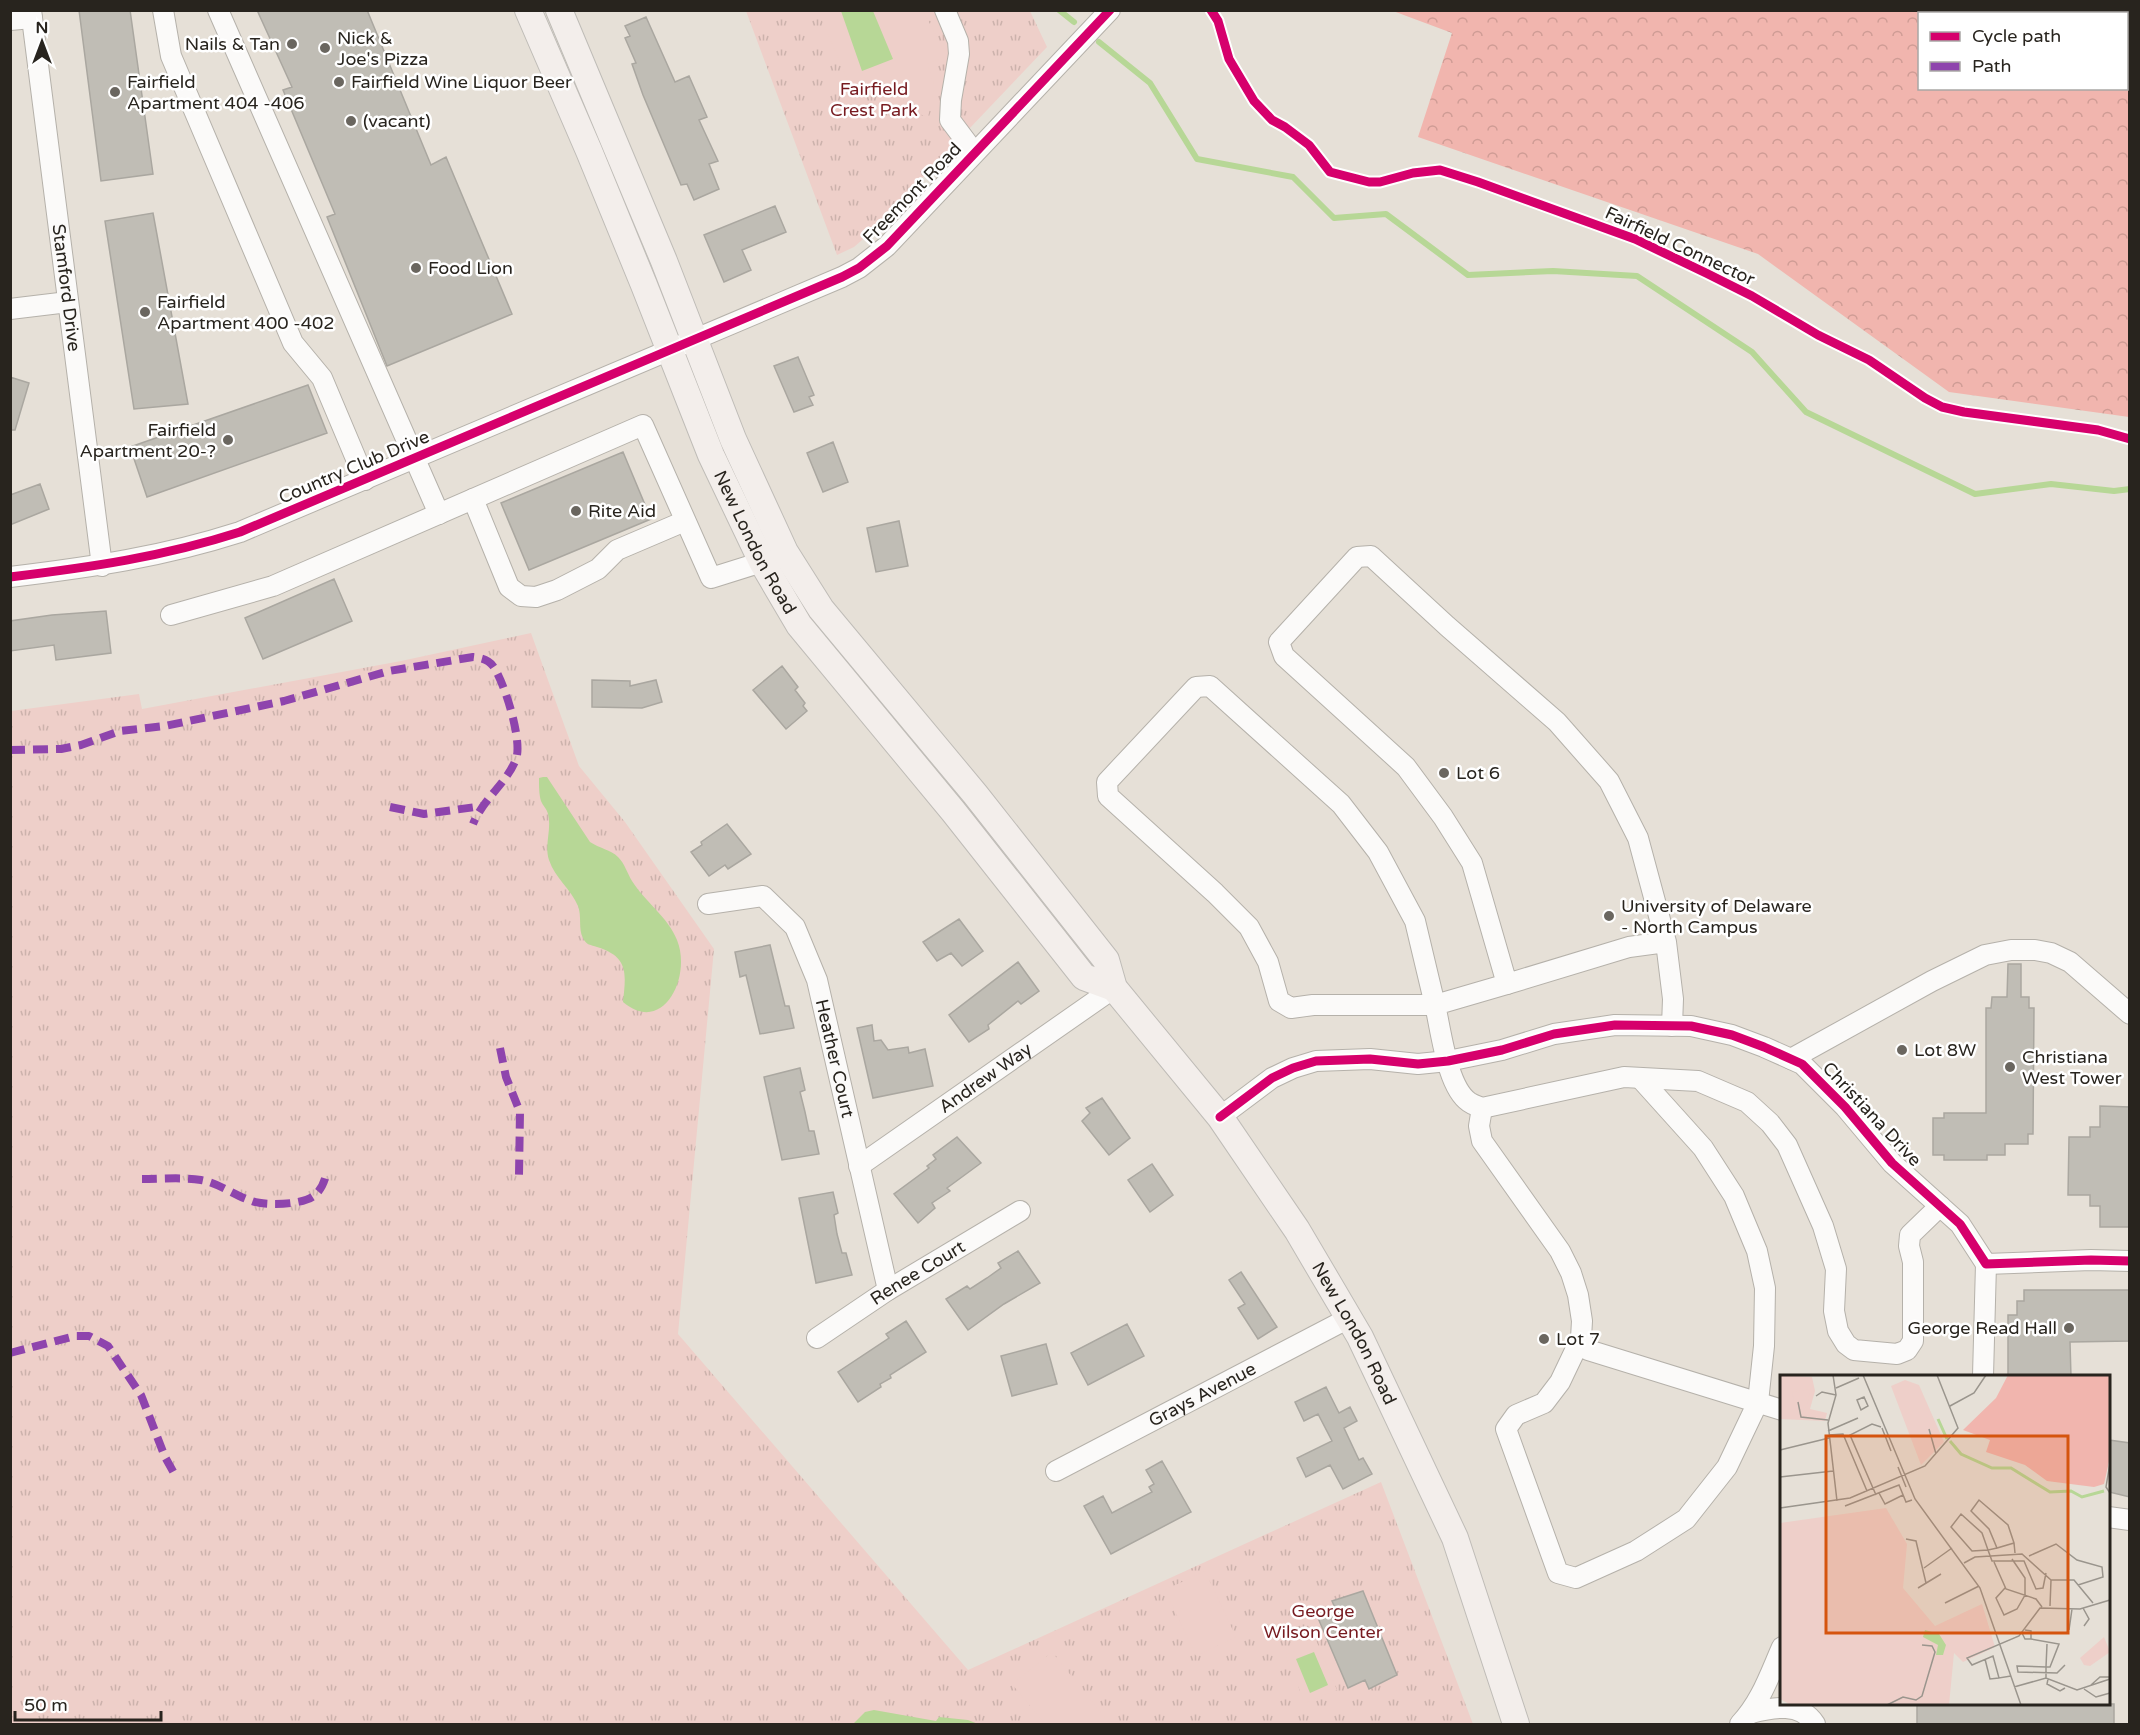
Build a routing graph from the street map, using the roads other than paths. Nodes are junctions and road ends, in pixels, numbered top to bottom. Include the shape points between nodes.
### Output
1 (163, 10) edge
2 (218, 10) edge
3 (528, 10) edge
4 (559, 10) edge
5 (945, 10) edge
6 (1110, 10) edge
7 (32, 14) edge
8 (10, 20) edge
9 (974, 152) junction
10 (68, 302) junction
11 (10, 309) edge
12 (696, 340) junction
13 (669, 351) junction
14 (415, 459) junction
15 (365, 480) junction
16 (473, 499) junction
17 (439, 514) junction
18 (685, 521) junction
19 (762, 562) junction
20 (102, 566) junction
21 (10, 577) edge
22 (171, 615) dead end
23 (708, 904) dead end
24 (1666, 942) junction
25 (1507, 984) junction
26 (1114, 988) junction
27 (1435, 1005) junction
28 (2130, 1014) edge
29 (1672, 1026) junction
30 (1791, 1059) junction
31 (1448, 1061) junction
32 (1640, 1078) junction
33 (1482, 1108) junction
34 (1220, 1117) junction
35 (859, 1166) junction
36 (1940, 1206) junction
37 (1020, 1211) dead end
38 (2130, 1261) edge
39 (1986, 1264) junction
40 (888, 1290) junction
41 (1349, 1318) junction
42 (816, 1338) dead end
43 (1581, 1338) junction
44 (1983, 1375) edge
45 (1758, 1402) junction
46 (1780, 1409) edge
47 (1056, 1471) dead end
48 (2110, 1517) edge
49 (2130, 1520) edge
50 (1780, 1652) edge
51 (1746, 1719) edge
52 (1516, 1725) edge
53 (1815, 1725) edge

1 - 15 street via 171,56 293,343 322,378
2 - 14 street
3 - 13 main road, New London Road
4 - 12 main road, New London Road
5 - 9 street via 959,54 950,120
6 - 9 street, Freemont Road
7 - 8 street
7 - 10 street, Stamford Drive
9 - 12 street, Freemont Road via 887,246 859,268
10 - 11 street
10 - 20 street, Stamford Drive
12 - 13 street, Country Club Drive
12 - 26 main road, New London Road via 733,439 785,552 821,609 1106,960
13 - 14 street, Country Club Drive
13 - 19 main road, New London Road via 711,455
14 - 15 street, Country Club Drive
14 - 17 street
15 - 20 street, Country Club Drive via 210,542
16 - 17 street
16 - 18 street via 643,425
16 - 18 street via 509,587 522,596 536,597 557,590 598,569 617,550
17 - 22 street via 273,586
18 - 19 street via 711,578
19 - 26 main road, New London Road via 799,626 1084,977
20 - 21 street, Country Club Drive
23 - 35 street, Heather Court via 763,896 795,927 817,980
24 - 25 street via 1629,947
24 - 25 street via 1638,838 1610,781 1557,722 1371,556 1357,557 1280,642 1284,656 1406,767 1443,817 1472,862
24 - 29 street
25 - 27 street
26 - 34 main road, New London Road
26 - 35 street, Andrew Way
27 - 27 street via 1291,1008 1279,1001 1268,962 1249,927 1108,796 1107,782 1196,687 1210,686 1341,804 1378,852 1415,921
27 - 31 street
28 - 30 street via 2070,962 2051,953 2011,950 1985,955 1932,981
29 - 30 street, Christiana Drive via 1732,1035
29 - 31 street, Christiana Drive via 1615,1026 1554,1034
30 - 36 street, Christiana Drive via 1821,1082 1892,1163
31 - 33 street via 1458,1090
31 - 34 street, Christiana Drive via 1316,1061 1272,1078
32 - 33 street via 1624,1077
32 - 36 street via 1698,1081 1747,1102 1770,1124 1786,1145 1823,1226 1836,1269 1834,1311 1838,1331 1845,1344 1854,1350 1898,1354 1913,1341 1910,1235
32 - 45 street via 1703,1148 1734,1196 1757,1251 1765,1288
33 - 43 street via 1482,1141 1560,1251 1571,1273 1581,1312
34 - 41 main road, New London Road via 1297,1230
35 - 40 street, Heather Court
36 - 39 street, Christiana Drive via 1960,1224
37 - 40 street, Renee Court
38 - 39 street
39 - 44 street
40 - 42 street, Renee Court
41 - 47 street, Grays Avenue
41 - 52 main road, New London Road via 1455,1538
43 - 45 street via 1588,1350
43 - 45 street via 1560,1383 1544,1403 1515,1414 1506,1429 1558,1573 1576,1578 1636,1551 1686,1519 1727,1467
45 - 46 street
48 - 49 street
50 - 51 street via 1765,1689
51 - 53 street via 1771,1707 1783,1707 1801,1711

